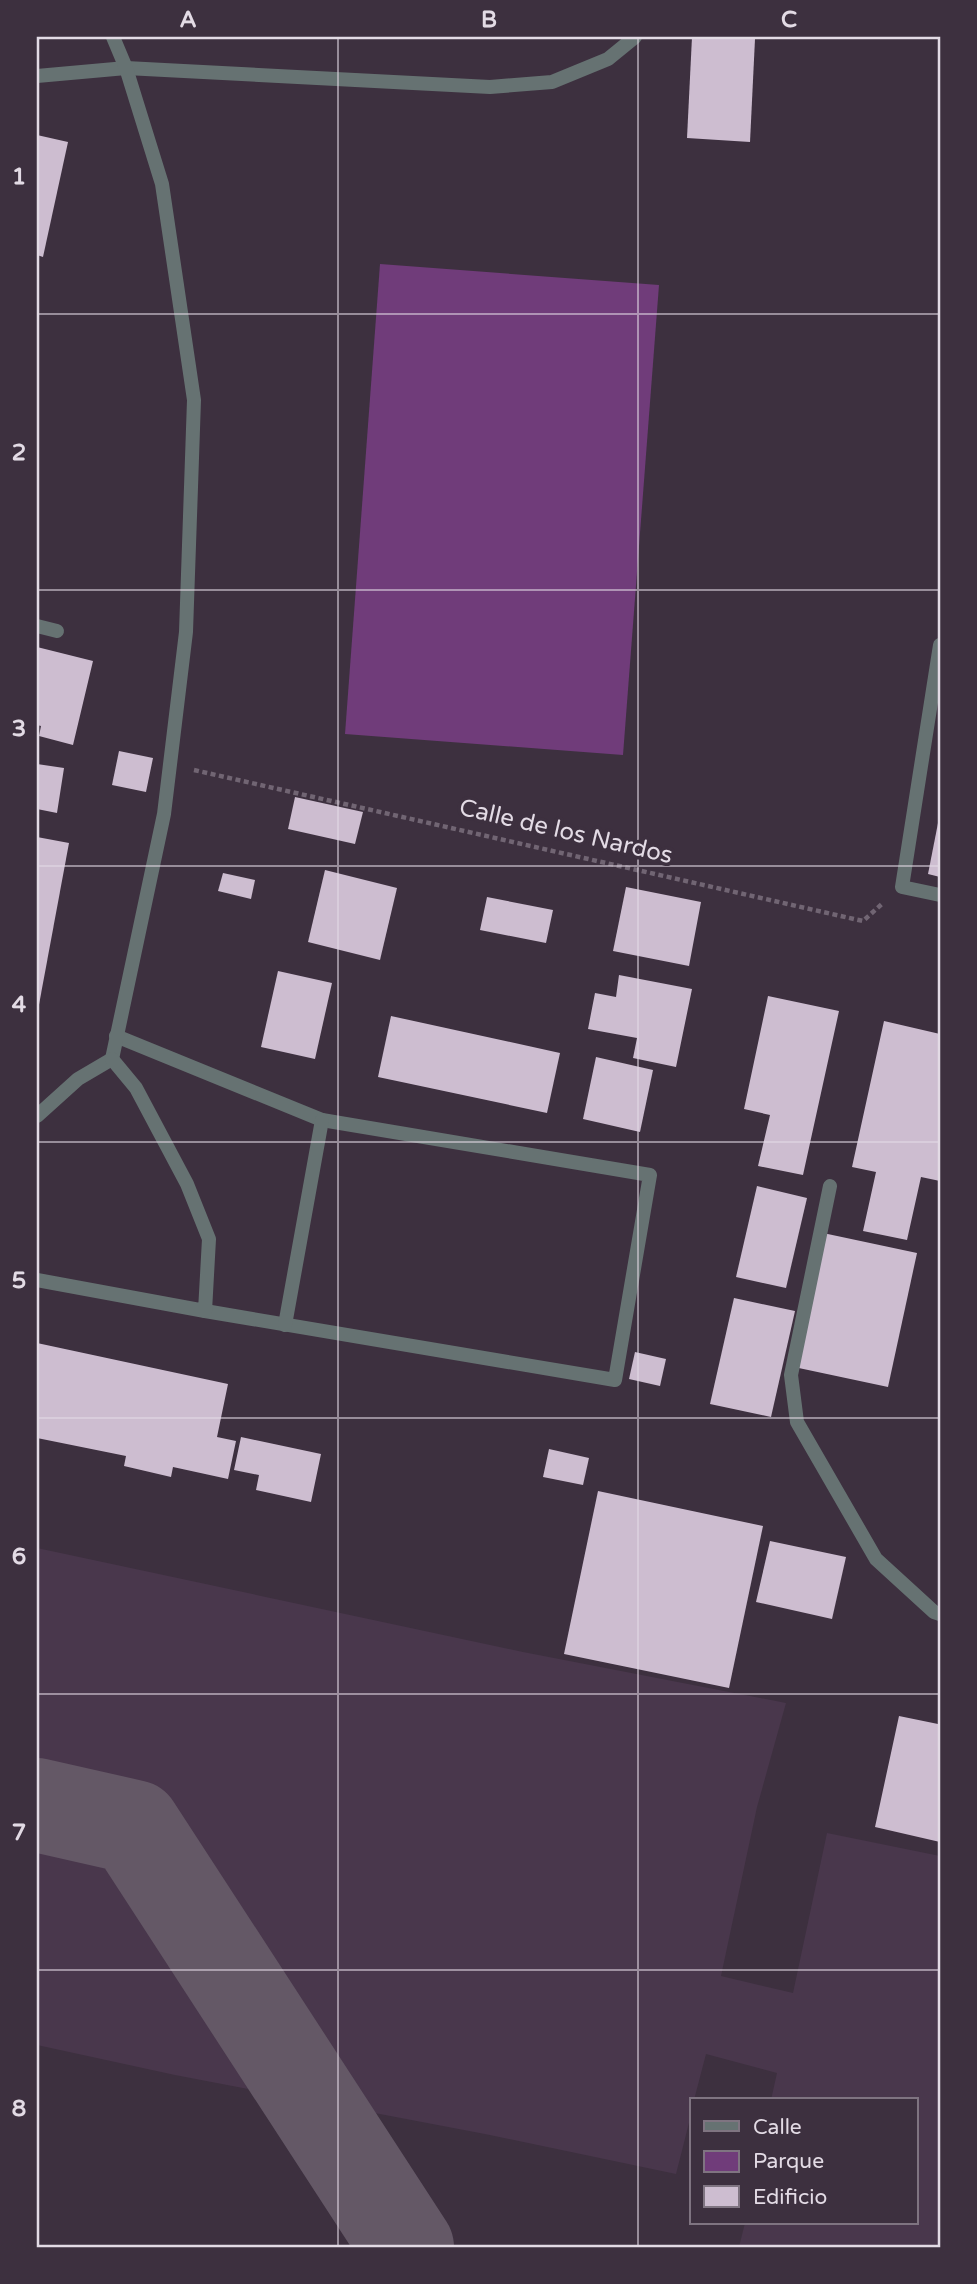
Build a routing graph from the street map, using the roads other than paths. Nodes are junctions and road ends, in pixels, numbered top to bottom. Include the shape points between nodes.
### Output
1 (113, 37) edge
2 (635, 37) edge
3 (125, 68) junction
4 (37, 76) edge
5 (37, 626) edge
6 (57, 631) dead end
7 (940, 645) edge
8 (940, 895) edge
9 (116, 1036) junction
10 (111, 1059) junction
11 (37, 1115) edge
12 (322, 1120) junction
13 (830, 1186) dead end
14 (37, 1280) edge
15 (205, 1311) junction
16 (285, 1325) junction
17 (940, 1614) edge

1 - 3 street
2 - 3 street via 608,59 552,82 490,87
3 - 4 street
3 - 9 street via 162,184 194,400 186,632 164,814
5 - 6 street
7 - 8 street via 902,887
9 - 10 street
9 - 12 street
10 - 11 street via 78,1079
10 - 15 street via 136,1088 187,1184 209,1239
12 - 16 street
12 - 16 street via 650,1175 615,1380
13 - 17 street via 791,1375 797,1422 876,1559
14 - 15 street
15 - 16 street

